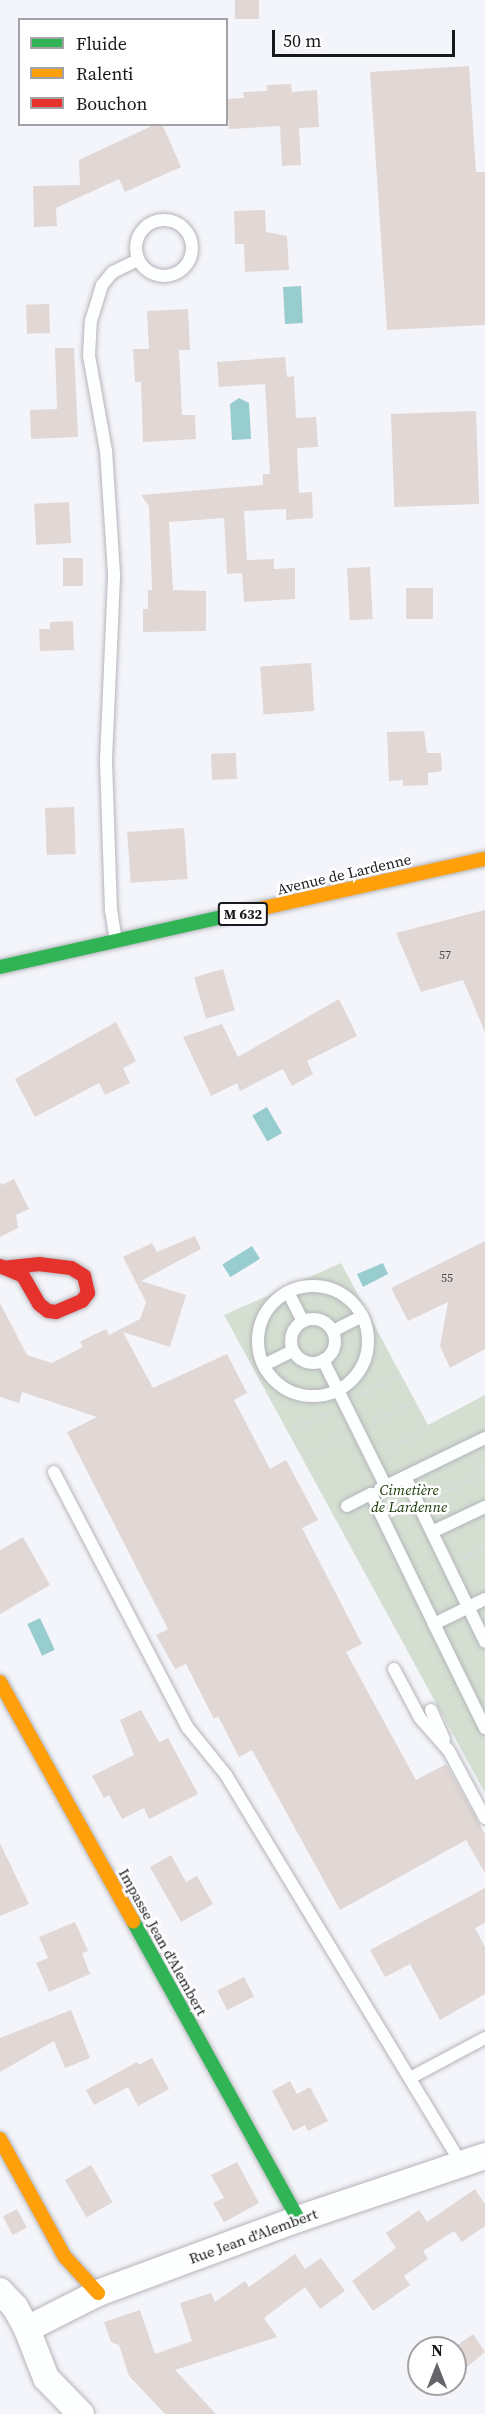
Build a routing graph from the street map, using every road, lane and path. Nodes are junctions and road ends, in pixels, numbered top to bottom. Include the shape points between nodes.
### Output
1 (138, 260) junction
2 (485, 860) edge
3 (117, 942) junction
4 (0, 967) edge
5 (2, 1267) edge
6 (288, 1292) junction
7 (362, 1316) junction
8 (303, 1321) junction
9 (333, 1331) junction
10 (293, 1351) junction
11 (323, 1360) junction
12 (264, 1365) junction
13 (338, 1390) junction
14 (422, 1431) dead end
15 (485, 1438) edge
16 (372, 1458) junction
17 (54, 1472) dead end
18 (485, 1472) edge
19 (405, 1477) junction
20 (386, 1486) junction
21 (371, 1494) junction
22 (419, 1505) junction
23 (347, 1506) dead end
24 (485, 1507) edge
25 (432, 1532) junction
26 (485, 1599) edge
27 (468, 1607) junction
28 (434, 1624) junction
29 (485, 1642) edge
30 (394, 1669) dead end
31 (0, 1682) edge
32 (431, 1710) dead end
33 (485, 1728) edge
34 (449, 1750) junction
35 (485, 1818) edge
36 (485, 2038) edge
37 (410, 2078) junction
38 (0, 2139) edge
39 (473, 2161) edge
40 (298, 2219) junction
41 (0, 2291) edge
42 (98, 2293) junction
43 (27, 2329) junction
44 (81, 2414) edge

1 - 1 lane via 143,268 161,277 180,272 192,256 190,237 177,223 157,220 136,241
1 - 3 lane via 113,272 102,285 91,321 89,356 106,451 114,574 106,760 111,911
2 - 3 street, Avenue de Lardenne / M 632
3 - 4 street, Avenue de Lardenne / M 632
5 - 5 street via 23,1276 39,1304 48,1311 56,1312 82,1301 88,1293 84,1276 71,1268 40,1264
6 - 7 lane via 302,1287 330,1288 354,1304
6 - 8 lane
6 - 12 lane via 276,1300 261,1323 259,1352
7 - 9 lane
7 - 13 lane via 367,1330 365,1358 354,1376
8 - 9 lane via 320,1320
8 - 10 lane via 292,1334
9 - 11 lane via 334,1348
10 - 11 lane via 306,1362
10 - 12 lane
11 - 13 lane
12 - 13 lane via 272,1377 296,1393
13 - 16 lane
14 - 16 path
15 - 19 lane
16 - 20 lane
17 - 37 lane via 188,1728 226,1775
18 - 22 path
19 - 20 lane
19 - 22 lane
20 - 21 lane
21 - 23 lane
21 - 28 lane
22 - 25 lane
24 - 25 lane
25 - 27 lane
26 - 27 lane
27 - 28 lane
27 - 29 lane
28 - 33 lane
30 - 34 lane via 420,1718
31 - 40 street, Impasse Jean d'Alembert
32 - 34 lane
34 - 35 lane
36 - 37 lane
37 - 39 lane
38 - 42 street via 65,2257
39 - 40 street, Rue Jean d'Alembert
40 - 42 street, Rue Jean d'Alembert
41 - 43 street
42 - 43 street, Rue Jean d'Alembert
43 - 44 street via 46,2378

